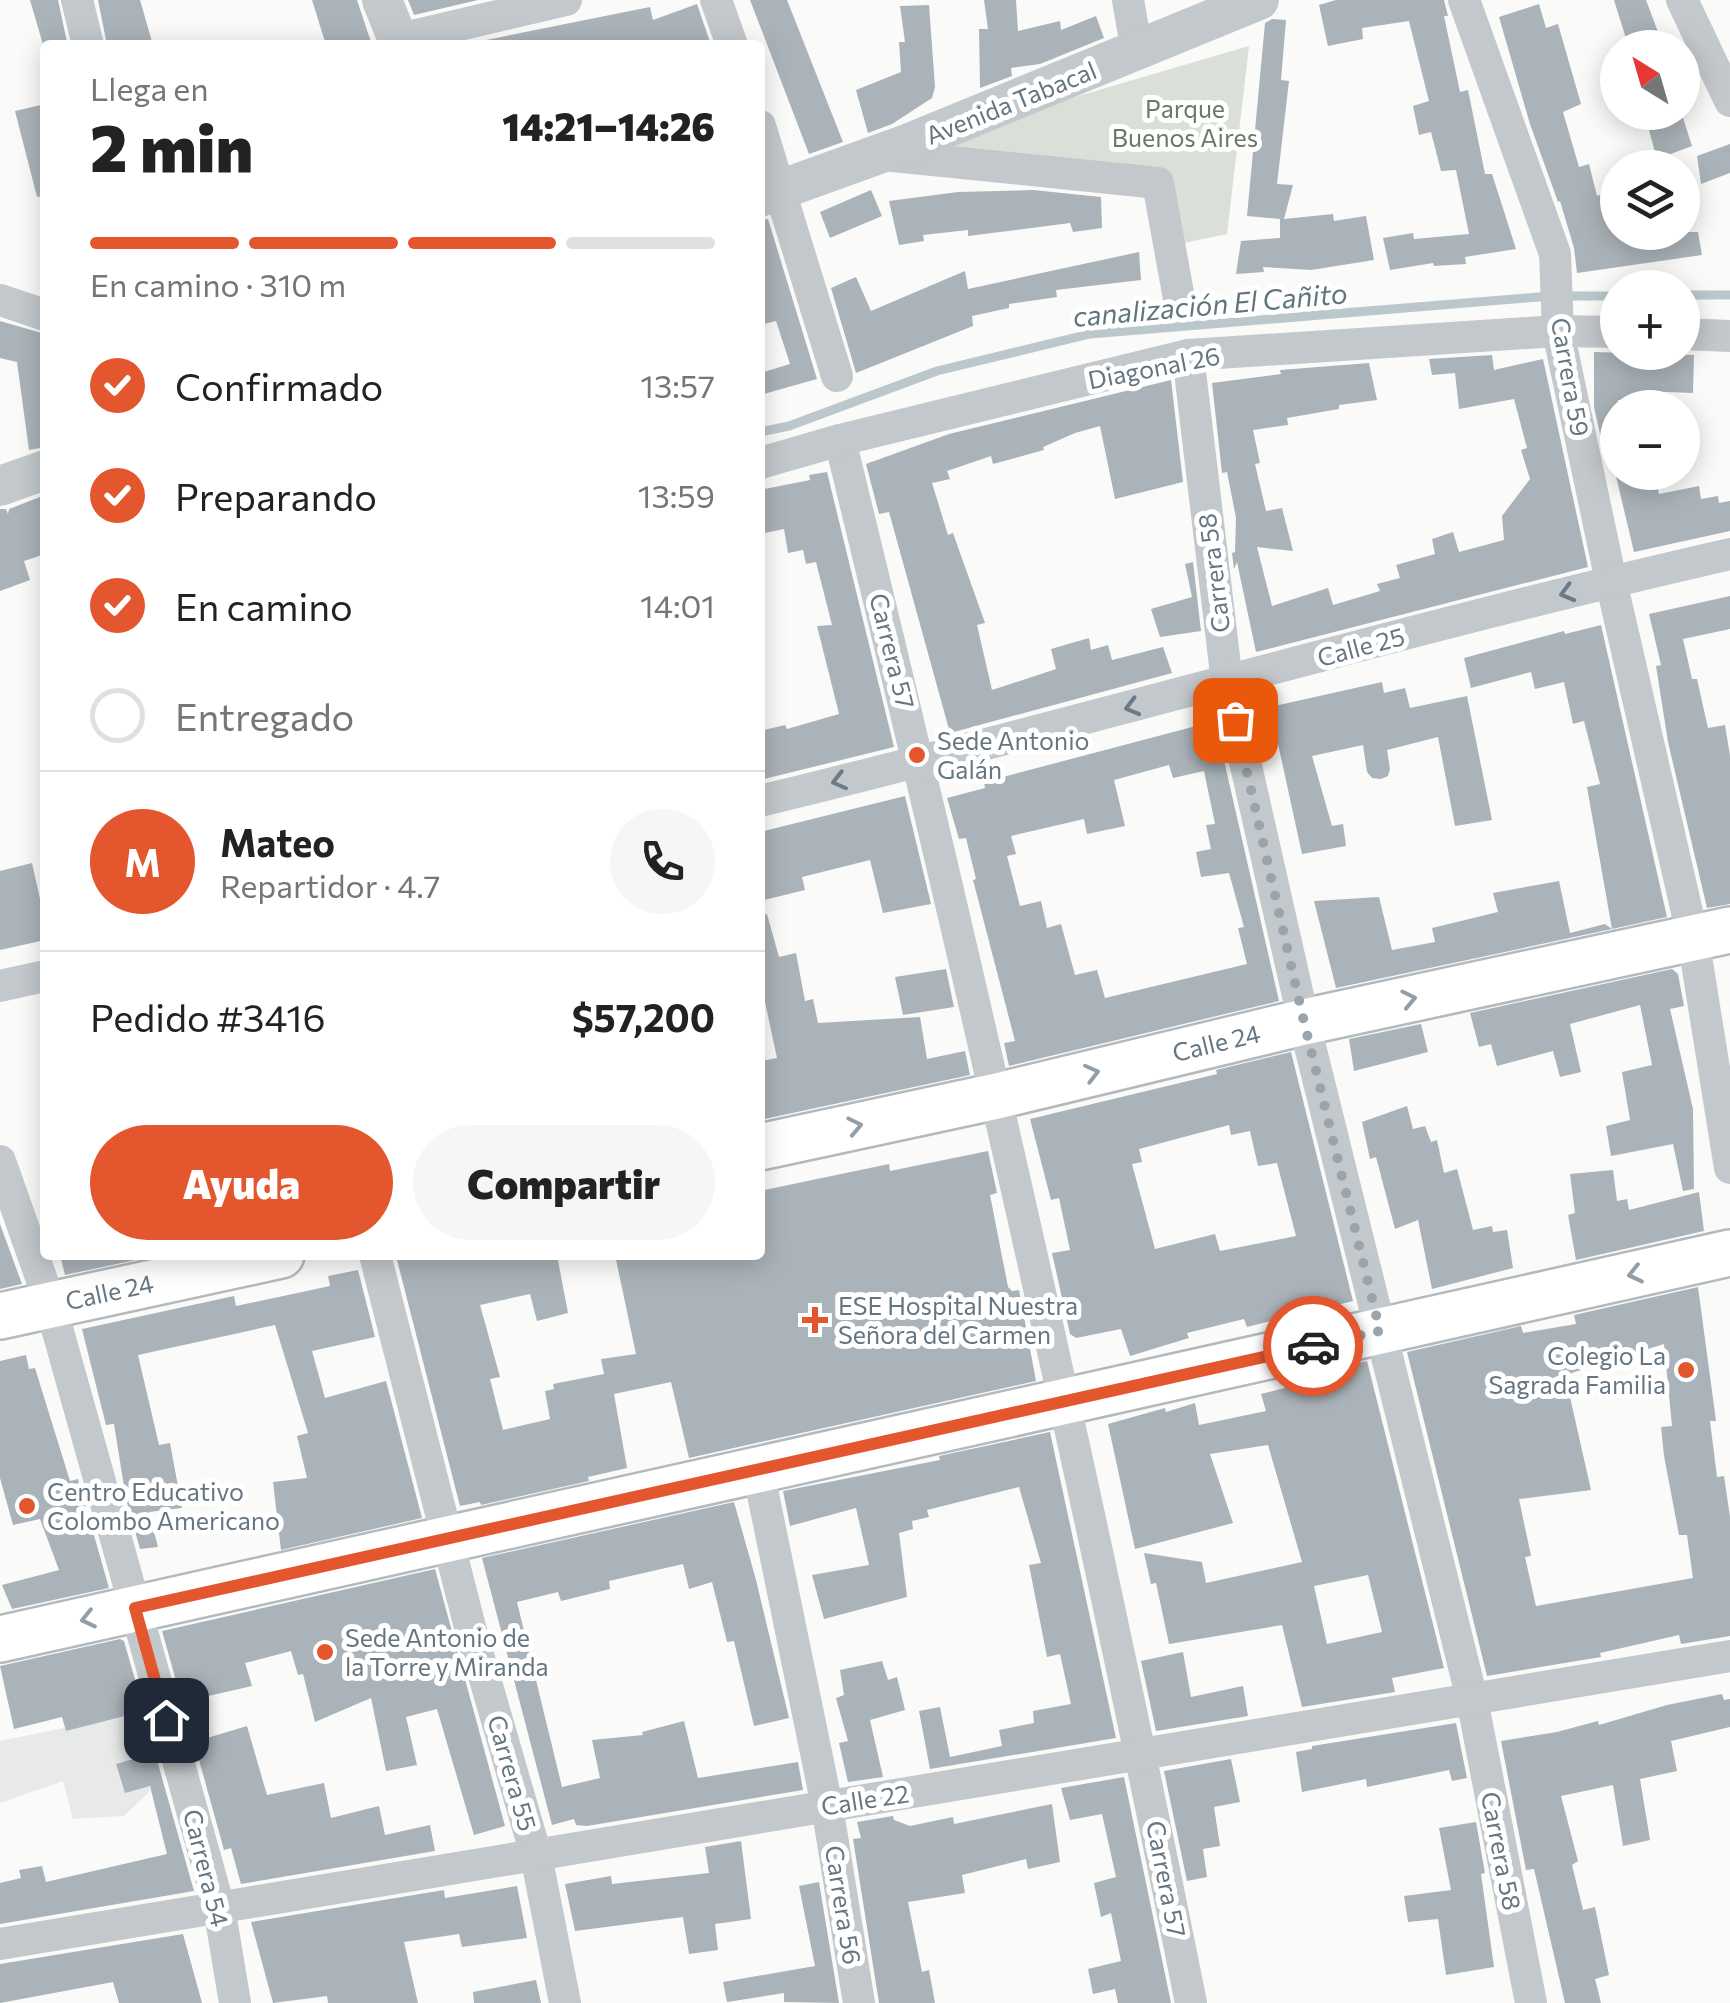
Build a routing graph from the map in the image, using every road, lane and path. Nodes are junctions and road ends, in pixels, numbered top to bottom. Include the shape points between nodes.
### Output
1 (77, 0) edge
2 (382, 0) edge
3 (566, 0) edge
4 (716, 0) edge
5 (1128, 0) edge
6 (1464, 0) edge
7 (1682, 0) edge
8 (1242, 3) edge
9 (87, 40) edge
10 (399, 40) edge
11 (408, 40) edge
12 (730, 40) edge
13 (1137, 52) junction
14 (1730, 101) edge
15 (878, 154) junction
16 (765, 156) edge
17 (771, 192) edge
18 (0, 300) edge
19 (1180, 304) dead end
20 (40, 313) edge
21 (1558, 326) junction
22 (1600, 330) edge
23 (1700, 335) edge
24 (1730, 336) edge
25 (1188, 356) junction
26 (837, 376) dead end
27 (840, 440) junction
28 (765, 462) edge
29 (40, 472) edge
30 (0, 486) edge
31 (1730, 554) edge
32 (1611, 581) junction
33 (1227, 682) junction
34 (919, 762) junction
35 (765, 799) edge
36 (1711, 934) edge
37 (40, 977) edge
38 (0, 986) edge
39 (1304, 1022) junction
40 (997, 1096) junction
41 (765, 1146) edge
42 (0, 1160) edge
43 (1730, 1168) edge
44 (1730, 1253) edge
45 (256, 1260) edge
46 (377, 1260) edge
47 (50, 1303) junction
48 (0, 1316) edge
49 (1380, 1331) junction
50 (1064, 1402) junction
51 (758, 1470) junction
52 (448, 1539) junction
53 (135, 1608) junction
54 (0, 1639) edge
55 (1730, 1656) edge
56 (1472, 1699) junction
57 (1141, 1754) junction
58 (827, 1806) junction
59 (536, 1855) junction
60 (219, 1907) junction
61 (0, 1944) edge
62 (236, 2003) edge
63 (566, 2003) edge
64 (859, 2003) edge
65 (1191, 2003) edge
66 (1531, 2003) edge

1 - 9 street
2 - 10 street
3 - 11 street
4 - 12 street
5 - 13 street
6 - 21 street, Carrera 59 via 1555,254
7 - 14 street
8 - 13 street, Avenida Tabacal
13 - 15 street, Avenida Tabacal
15 - 17 street, Avenida Tabacal
15 - 19 street via 1158,183
16 - 17 street
17 - 26 street
18 - 20 street
21 - 22 street, Diagonal 26
21 - 25 street, Diagonal 26
21 - 32 street, Carrera 59
23 - 24 street
25 - 27 street, Diagonal 26
25 - 33 street, Carrera 58
27 - 28 street, Diagonal 26
27 - 34 street, Carrera 57
29 - 30 street
31 - 32 street, Calle 25
32 -> 33 street, Calle 25
32 - 36 street, Carrera 59
33 -> 34 street, Calle 25
33 - 39 street, Carrera 58
34 -> 35 street, Calle 25
34 - 40 street, Carrera 57
39 -> 36 main road, Calle 24
36 - 43 street, Carrera 59
37 - 38 street
40 -> 39 main road, Calle 24
39 - 49 street, Carrera 58
41 -> 40 main road, Calle 24
40 - 50 street, Carrera 57
42 - 47 street, Carrera 54
44 -> 49 main road
45 - 47 main road, Calle 24
46 - 52 street, Carrera 55
47 - 48 main road, Calle 24
47 - 53 street, Carrera 54
49 - 50 main road
49 - 56 street, Carrera 58
50 - 51 main road
50 - 57 street, Carrera 57
51 - 52 main road
51 - 58 street, Carrera 56
52 - 53 main road
52 - 59 street, Carrera 55
53 -> 54 main road
53 - 60 street, Carrera 54
55 - 56 street, Calle 22
56 - 57 street, Calle 22
56 - 66 street, Carrera 58
57 - 58 street, Calle 22
57 - 65 street, Carrera 57
58 - 59 street, Calle 22
58 - 64 street, Carrera 56
59 - 60 street, Calle 22
59 - 63 street, Carrera 55
60 - 61 street, Calle 22
60 - 62 street, Carrera 54

